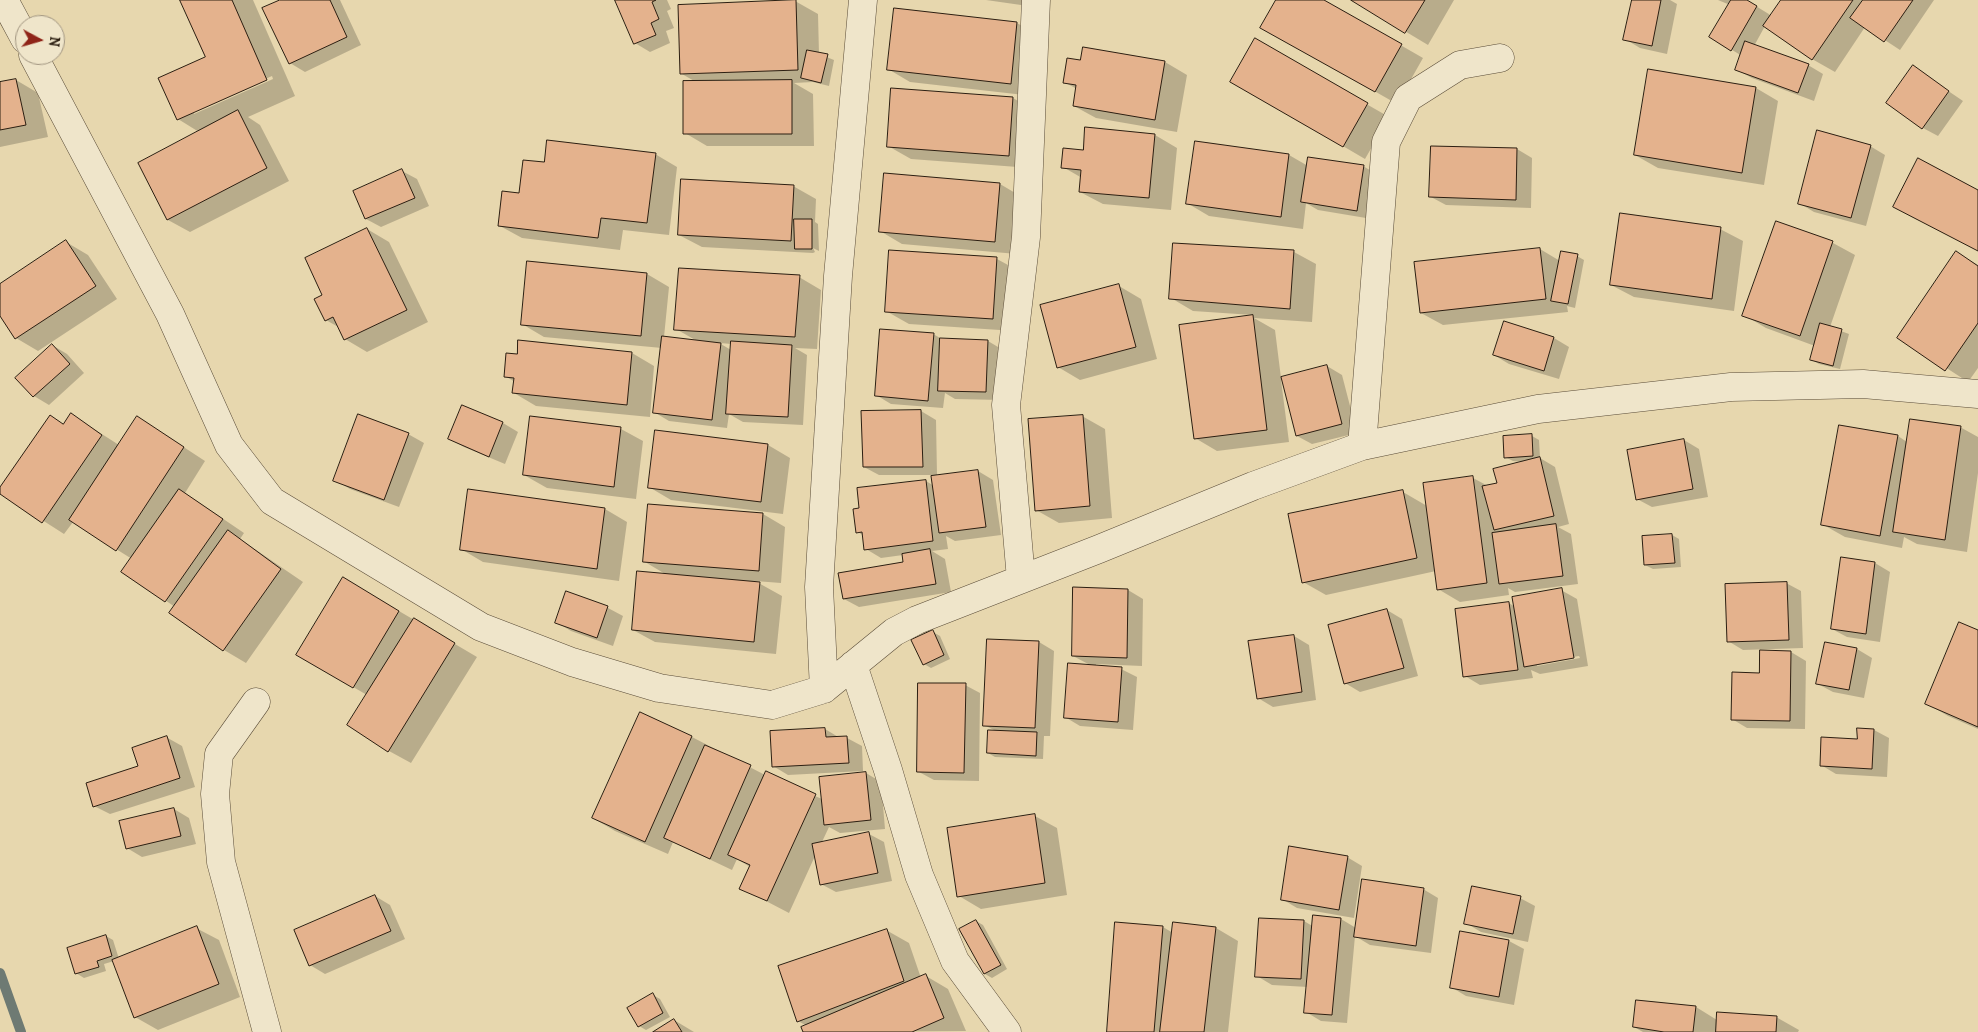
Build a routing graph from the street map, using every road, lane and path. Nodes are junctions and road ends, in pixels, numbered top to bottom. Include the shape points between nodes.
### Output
1 (4, 0) edge
2 (863, 0) edge
3 (1036, 0) edge
4 (15, 20) edge
5 (1500, 58) dead end
6 (38, 65) edge
7 (1978, 394) edge
8 (1362, 446) junction
9 (1022, 579) junction
10 (853, 665) junction
11 (824, 689) junction
12 (256, 702) dead end
13 (267, 1032) edge
14 (1007, 1032) edge

1 - 4 street
2 - 11 street via 838,276 819,587
3 - 9 street via 1026,237 1006,405
5 - 8 street via 1460,65 1408,98 1386,142
6 - 11 street via 170,314 228,444 272,501 481,627 572,662 659,688 772,704
7 - 8 street via 1863,384 1731,387 1538,409
8 - 9 street
9 - 10 street via 917,620 894,632
10 - 11 street
10 - 14 street via 918,875 955,961
12 - 13 street via 219,754 215,794 221,862

